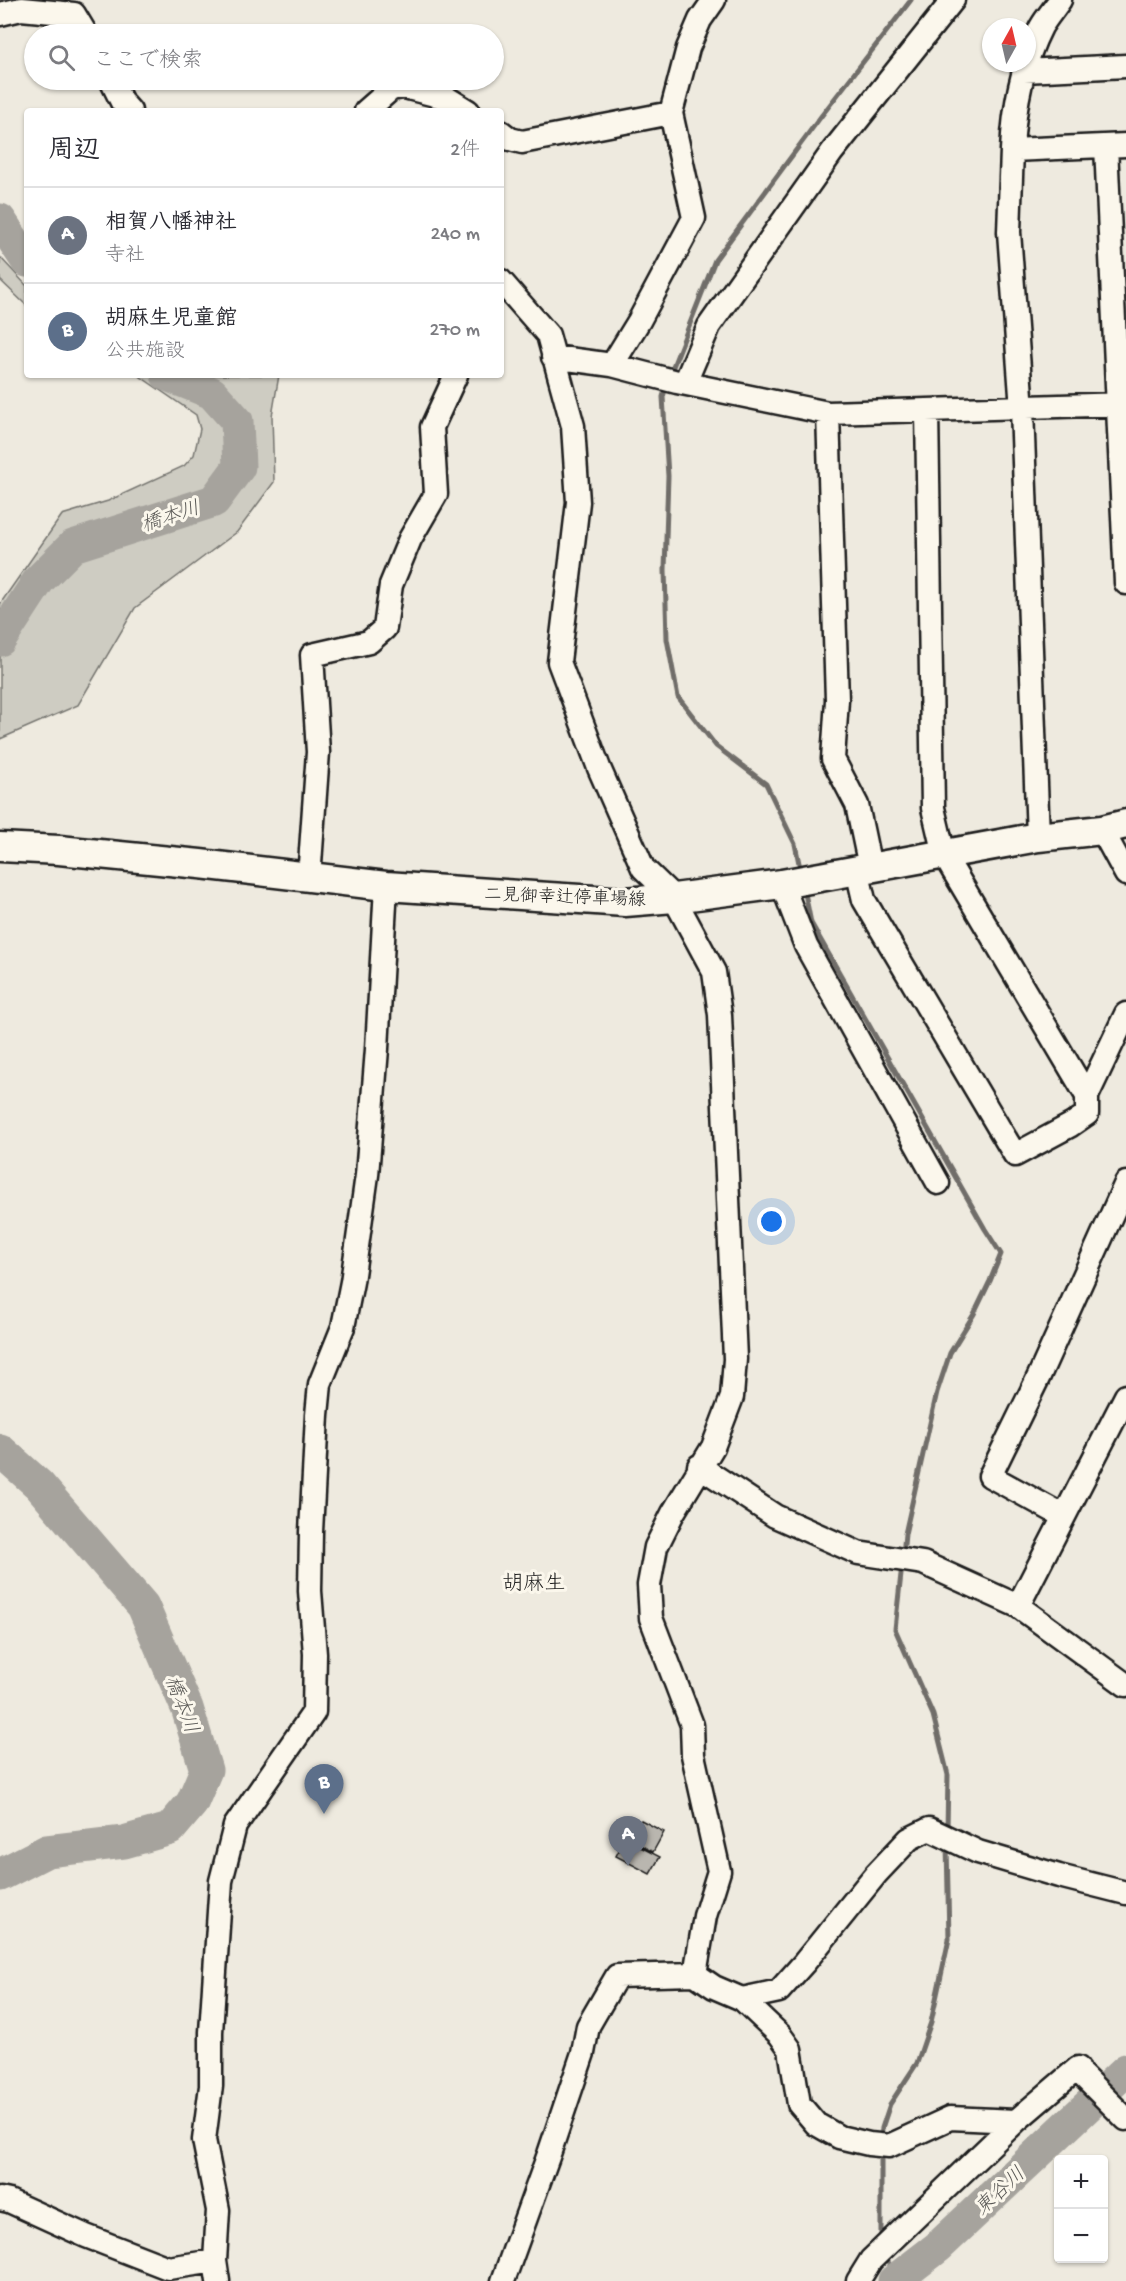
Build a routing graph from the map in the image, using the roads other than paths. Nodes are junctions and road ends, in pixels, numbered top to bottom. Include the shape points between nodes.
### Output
1 (714, 0) edge
2 (953, 0) edge
3 (1060, 0) edge
4 (0, 14) edge
5 (80, 24) edge
6 (1036, 40) edge
7 (1126, 66) edge
8 (1036, 70) edge
9 (1024, 72) edge
10 (116, 90) edge
11 (390, 90) edge
12 (416, 90) edge
13 (127, 108) edge
14 (369, 108) edge
15 (463, 108) edge
16 (671, 113) junction
17 (504, 134) edge
18 (1116, 145) edge
19 (1012, 150) junction
20 (504, 284) edge
21 (553, 357) junction
22 (619, 368) junction
23 (455, 378) edge
24 (681, 382) junction
25 (1122, 404) edge
26 (1022, 409) junction
27 (927, 410) junction
28 (828, 413) junction
29 (1126, 583) edge
30 (1114, 827) edge
31 (1038, 837) junction
32 (0, 847) edge
33 (944, 855) junction
34 (864, 868) junction
35 (1126, 874) edge
36 (309, 878) junction
37 (784, 883) junction
38 (386, 886) junction
39 (674, 898) junction
40 (1126, 1014) edge
41 (1087, 1096) junction
42 (938, 1183) dead end
43 (1126, 1183) edge
44 (1126, 1396) edge
45 (1121, 1421) edge
46 (699, 1466) junction
47 (1063, 1516) junction
48 (1018, 1606) junction
49 (1126, 1685) edge
50 (1126, 1893) edge
51 (695, 1974) junction
52 (742, 2000) junction
53 (1123, 2116) edge
54 (1016, 2121) junction
55 (0, 2199) edge
56 (216, 2271) edge
57 (504, 2281) edge
58 (858, 2281) edge

1 - 16 street via 688,48
2 - 24 street via 832,152 709,326
3 - 6 street
4 - 5 street via 21,9 74,14
7 - 8 street
9 - 19 street
10 - 13 street
11 - 14 street
12 - 15 street via 447,98
16 - 17 street via 522,142
16 - 22 street via 694,218 639,321
18 - 19 street
18 - 25 street
19 - 26 street via 1009,232
20 - 21 street via 548,335
21 - 22 street
21 - 39 street via 573,426 578,502 559,662 643,868
22 - 24 street
23 - 36 street via 432,427 436,494 410,539 391,585 385,628 369,642 312,655 318,752
24 - 28 street
25 - 26 street
25 - 29 street
26 - 27 street
26 - 31 street
27 - 28 street
27 - 33 street via 933,808
28 - 34 street via 837,700 833,759 857,805
30 - 31 main road, 二見御幸辻停車場線
30 - 35 street
31 - 33 main road, 二見御幸辻停車場線
32 - 36 main road, 二見御幸辻停車場線
33 - 34 main road, 二見御幸辻停車場線
33 - 41 street
34 - 37 main road, 二見御幸辻停車場線
34 - 41 street via 864,900 1015,1155 1087,1114
36 - 38 main road, 二見御幸辻停車場線
37 - 39 main road, 二見御幸辻停車場線
37 - 42 street via 806,946
38 - 39 main road, 二見御幸辻停車場線 via 625,902
38 - 56 street via 367,1174 343,1328 320,1384 317,1415 310,1591 314,1712 235,1826 221,1881 211,2086 204,2140 218,2210
39 - 46 street via 714,972 723,1059 735,1359 732,1397 713,1447
40 - 41 street
43 - 47 street via 990,1476
44 - 45 street
45 - 47 street
46 - 48 street via 775,1516 858,1553 923,1563
46 - 51 street via 656,1547 649,1585 651,1618 692,1725 693,1755 718,1871
47 - 48 street
48 - 49 street
50 - 52 street via 988,1855 929,1829 909,1839 876,1874 779,1991
51 - 52 street
51 - 57 street via 617,1976 588,2026 583,2053
52 - 54 street via 790,2049 799,2104 816,2124 839,2137 879,2145 950,2118
53 - 54 street via 1078,2068
54 - 58 street via 876,2255
55 - 56 street via 168,2268

